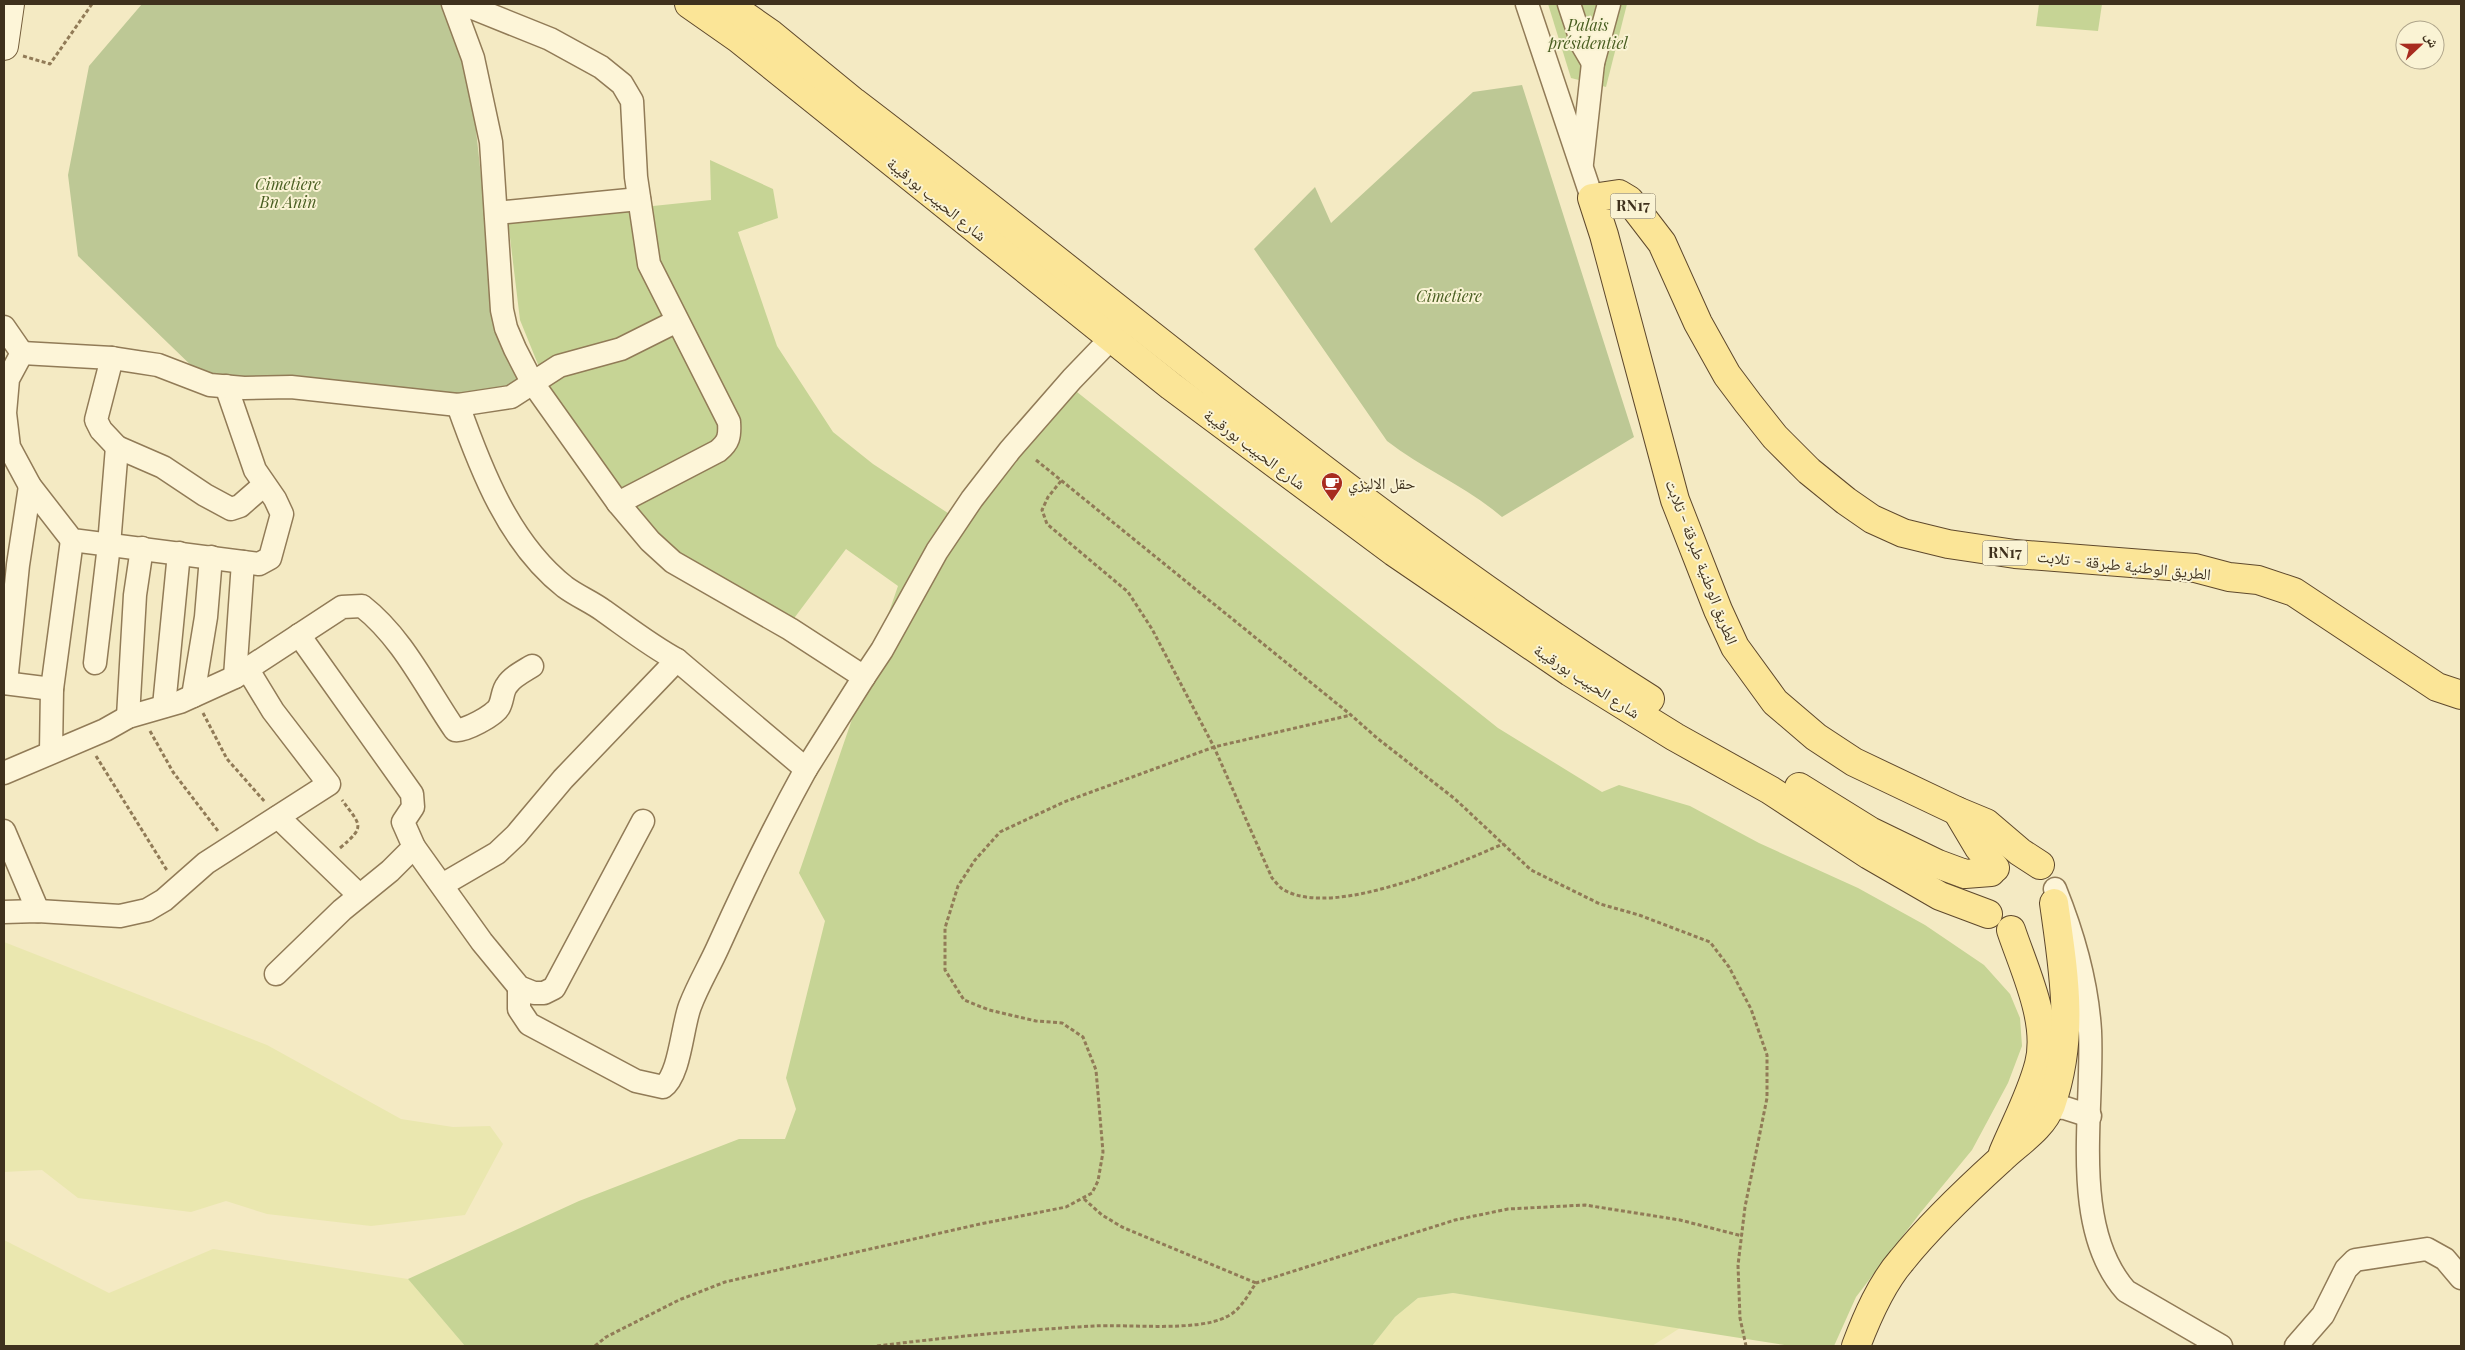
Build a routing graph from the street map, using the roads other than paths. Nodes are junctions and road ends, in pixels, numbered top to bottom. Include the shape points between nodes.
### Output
1 (10, 4) edge
2 (453, 4) edge
3 (463, 4) edge
4 (689, 4) edge
5 (728, 4) edge
6 (1527, 4) edge
7 (1569, 4) edge
8 (1609, 4) edge
9 (13, 51) edge
10 (1593, 63) junction
11 (1582, 168) junction
12 (1592, 198) junction
13 (639, 199) junction
14 (496, 213) junction
15 (1604, 234) junction
16 (1662, 243) junction
17 (1130, 318) junction
18 (676, 321) junction
19 (4, 327) edge
20 (1113, 339) junction
21 (22, 353) junction
22 (112, 358) junction
23 (532, 382) junction
24 (226, 386) junction
25 (458, 405) junction
26 (4, 415) edge
27 (117, 447) junction
28 (264, 485) junction
29 (30, 486) junction
30 (618, 503) junction
31 (72, 540) junction
32 (110, 545) junction
33 (142, 548) junction
34 (178, 553) junction
35 (212, 557) junction
36 (243, 562) junction
37 (299, 635) junction
38 (677, 660) junction
39 (95, 663) dead end
40 (532, 666) dead end
41 (242, 673) junction
42 (864, 677) junction
43 (5, 683) edge
44 (52, 689) junction
45 (2461, 695) edge
46 (193, 696) junction
47 (164, 706) junction
48 (134, 715) junction
49 (51, 752) junction
50 (806, 769) junction
51 (4, 773) edge
52 (1956, 811) junction
53 (278, 817) junction
54 (643, 820) dead end
55 (4, 831) edge
56 (414, 847) junction
57 (2040, 865) junction
58 (1993, 870) junction
59 (442, 885) junction
60 (359, 895) junction
61 (2055, 896) junction
62 (38, 910) junction
63 (4, 912) edge
64 (1988, 914) junction
65 (2011, 930) junction
66 (276, 974) dead end
67 (519, 987) junction
68 (2050, 1107) junction
69 (2090, 1116) junction
70 (2000, 1159) junction
71 (2461, 1278) edge
72 (1856, 1346) edge
73 (2221, 1346) edge
74 (2296, 1346) edge

1 - 9 main road
2 - 14 street via 483,101 491,142
3 - 13 street via 550,39 601,67 622,84 632,102
4 - 20 main road, شارع الحبيب بورقيبة via 739,39
5 - 17 main road, شارع الحبيب بورقيبة via 771,34
6 - 11 street
7 - 10 street via 1583,46
8 - 10 street
10 - 11 street
11 - 12 street
12 - 15 main road, الطريق الوطنية طبرقة - تلابت / RN17
12 - 16 main road, الطريق الوطنية طبرقة - تلابت / RN17 via 1619,194 1628,200
13 - 14 street
13 - 18 street via 649,264
14 - 23 street via 502,310 506,328
15 - 16 main road, RN17 via 1632,234
15 - 52 main road, الطريق الوطنية طبرقة - تلابت / RN17 via 1675,500 1735,647 1775,702 1816,737 1854,762
16 - 45 main road, الطريق الوطنية طبرقة - تلابت / RN17 via 1698,323 1727,375 1748,403 1809,471 1872,519 1904,533 1958,546 2014,554 2195,568 2258,580 2294,592 2436,687
17 - 20 street
17 - 58 main road, شارع الحبيب بورقيبة via 1395,522 1572,650 1870,831 1954,871 1965,874
18 - 23 street via 621,349 559,366
18 - 30 street via 729,422 730,435 727,444 718,451
19 - 21 street
20 - 42 street via 1028,428 972,499 937,550
20 - 64 main road, شارع الحبيب بورقيبة via 1394,552 1570,672 1675,737 1770,790 1869,855 1940,896
21 - 22 street
21 - 26 street via 8,379
22 - 24 street via 158,366 210,385
22 - 27 street via 96,420
23 - 25 street via 511,396
23 - 30 street
24 - 25 street via 291,387
24 - 28 street via 255,470
25 - 38 street via 488,481 524,542 566,588
26 - 29 street via 8,447
27 - 28 street via 163,468 231,509 240,506
27 - 32 street
28 - 36 street via 282,514 274,550 270,558 259,564
29 - 31 street
29 - 43 street
30 - 42 street via 650,541 673,562
31 - 32 street
31 - 44 street
32 - 33 street
32 - 39 street
33 - 34 street
33 - 48 street via 135,595
34 - 35 street
34 - 47 street
35 - 36 street
35 - 46 street
36 - 41 street
37 - 40 street via 342,607 362,606 406,653 455,730 459,731 494,712 500,706 508,683
37 - 41 street
37 - 56 street via 412,794 412,807 404,822
38 - 50 street
38 - 59 street via 558,785 516,835 497,853
41 - 46 street
41 - 53 street via 329,784
42 - 50 street
43 - 44 street
44 - 49 street
46 - 47 street
47 - 48 street
48 - 49 street
49 - 51 street
50 - 67 street via 746,885 696,993 682,1032 675,1071 667,1084 663,1087 636,1081 529,1024 519,1010
52 - 57 main road, الطريق الوطنية طبرقة - تلابت / RN17 via 1986,823
52 - 58 main road
53 - 60 street
53 - 62 street via 206,863 164,900 147,910 120,916
54 - 67 street via 554,988 544,993
55 - 62 street
56 - 59 street
56 - 60 street
57 - 58 main road via 2017,858 2005,861
57 - 61 main road, RN17 via 2047,872
58 - 64 main road via 1983,893
59 - 67 street
60 - 66 street
61 - 65 main road via 2050,914 2033,928
61 - 68 main road via 2067,1010 2066,1037
61 - 69 street via 2073,934 2086,981
62 - 63 street
64 - 65 main road
65 - 70 main road via 2038,1009 2040,1062
68 - 69 street
68 - 70 main road via 2023,1141
69 - 73 street via 2091,1215 2107,1266 2126,1291
70 - 72 main road via 1901,1261 1867,1315
71 - 74 street via 2445,1258 2428,1249 2355,1260 2346,1269 2323,1315

